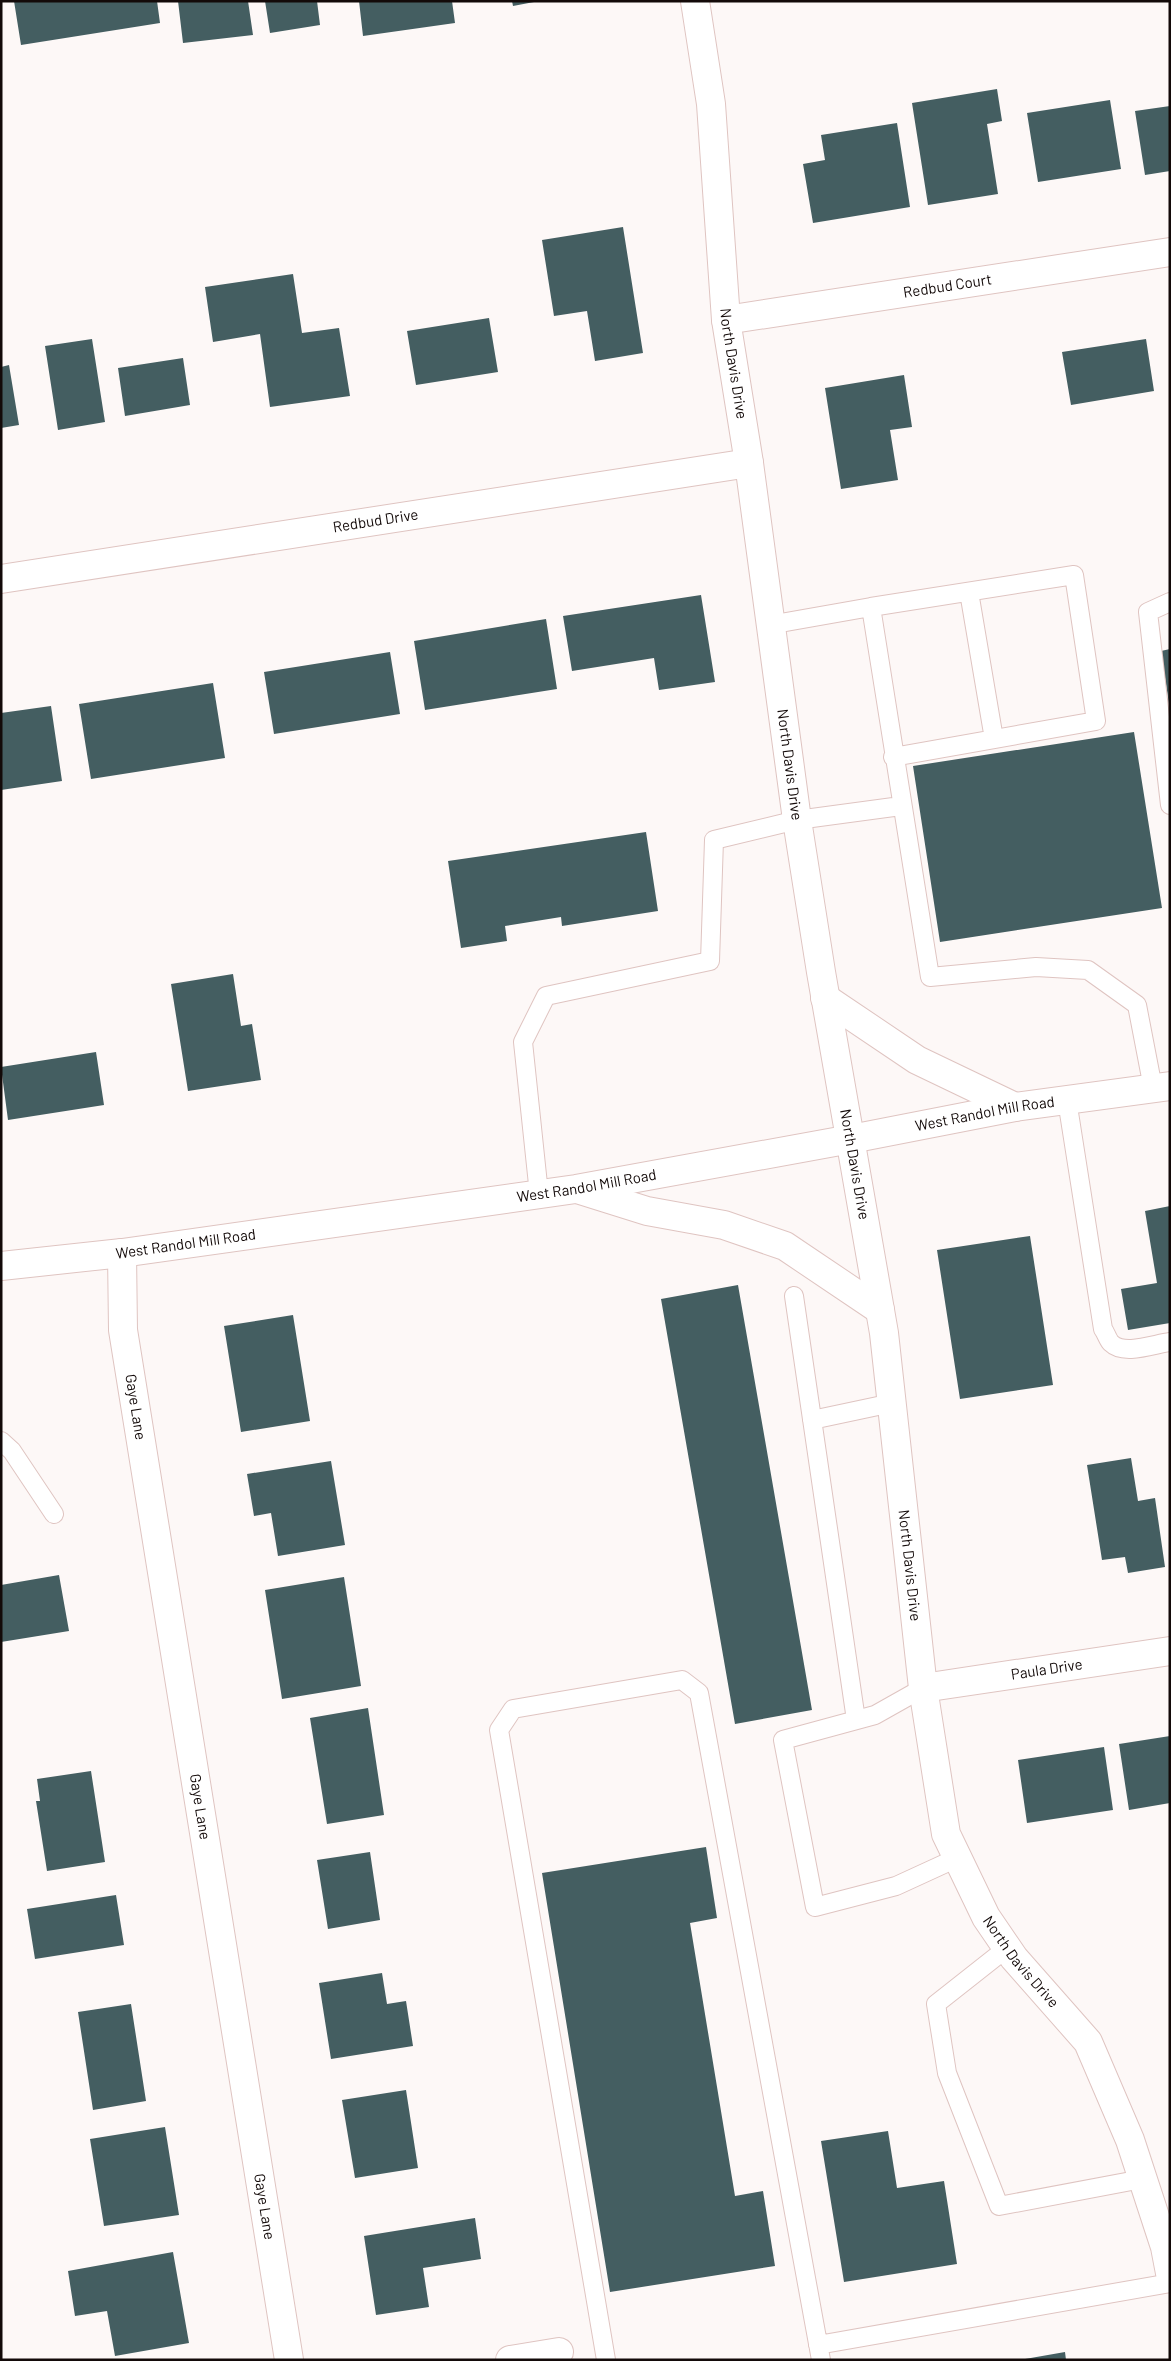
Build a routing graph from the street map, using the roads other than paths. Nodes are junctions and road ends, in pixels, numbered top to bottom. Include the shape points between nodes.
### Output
1 (695, 1) edge
2 (1170, 252) edge
3 (726, 320) junction
4 (749, 463) junction
5 (1, 579) edge
6 (969, 592) junction
7 (1170, 602) edge
8 (871, 607) junction
9 (769, 625) junction
10 (994, 739) junction
11 (894, 757) junction
12 (1170, 805) edge
13 (901, 806) junction
14 (797, 820) junction
15 (825, 998) junction
16 (1161, 1087) edge
17 (1067, 1100) junction
18 (1014, 1107) junction
19 (851, 1139) junction
20 (576, 1189) junction
21 (539, 1194) junction
22 (122, 1253) junction
23 (1, 1266) edge
24 (794, 1296) dead end
25 (880, 1310) junction
26 (1170, 1342) edge
27 (892, 1403) junction
28 (812, 1420) junction
29 (1, 1441) edge
30 (54, 1514) dead end
31 (1170, 1652) edge
32 (923, 1688) junction
33 (856, 1720) junction
34 (957, 1858) junction
35 (1007, 1948) junction
36 (1142, 2179) junction
37 (1170, 2274) edge
38 (1170, 2283) edge
39 (559, 2352) dead end
40 (819, 2352) edge
41 (289, 2360) edge
42 (510, 2360) edge
43 (606, 2360) edge

1 - 3 street, North Davis Drive via 711,104
2 - 3 street, Redbud Court
3 - 4 street, North Davis Drive
4 - 5 street, Redbud Drive
4 - 9 street, North Davis Drive
6 - 8 lane
6 - 10 lane
6 - 10 lane via 1074,575 1096,722
7 - 12 lane via 1148,612
8 - 9 lane
8 - 11 lane
9 - 14 street, North Davis Drive
10 - 11 lane
11 - 13 lane
13 - 14 lane
13 - 16 lane via 930,977 1036,967 1088,970 1137,1005
14 - 15 street, North Davis Drive
14 - 21 lane via 714,840 710,961 546,996 523,1042
15 - 18 street via 917,1060
15 - 19 street, North Davis Drive
16 - 17 street, West Randol Mill Road
17 - 18 street, West Randol Mill Road
17 - 26 lane via 1104,1329 1111,1343 1119,1348
18 - 19 street, West Randol Mill Road
19 - 20 street, West Randol Mill Road
19 - 25 street, North Davis Drive
20 - 21 street, West Randol Mill Road
20 - 25 street via 647,1211 724,1225 778,1242
21 - 22 street, West Randol Mill Road
22 - 23 street, West Randol Mill Road
22 - 41 street, Gaye Lane via 123,1330
24 - 28 lane
25 - 27 street, North Davis Drive
27 - 28 lane
27 - 32 street, North Davis Drive
28 - 33 lane
29 - 30 lane via 12,1451
31 - 32 street, Paula Drive
32 - 33 lane via 875,1715
32 - 34 street, North Davis Drive via 946,1834
33 - 34 lane via 783,1740 815,1907 896,1886
34 - 35 street, North Davis Drive via 986,1917
35 - 36 street, North Davis Drive via 1088,2042 1130,2140
35 - 36 lane via 936,2004 948,2073 999,2206
36 - 37 street, North Davis Drive via 1165,2247
38 - 40 lane
39 - 42 street
40 - 43 lane via 699,1693 682,1680 513,1709 498,1730

